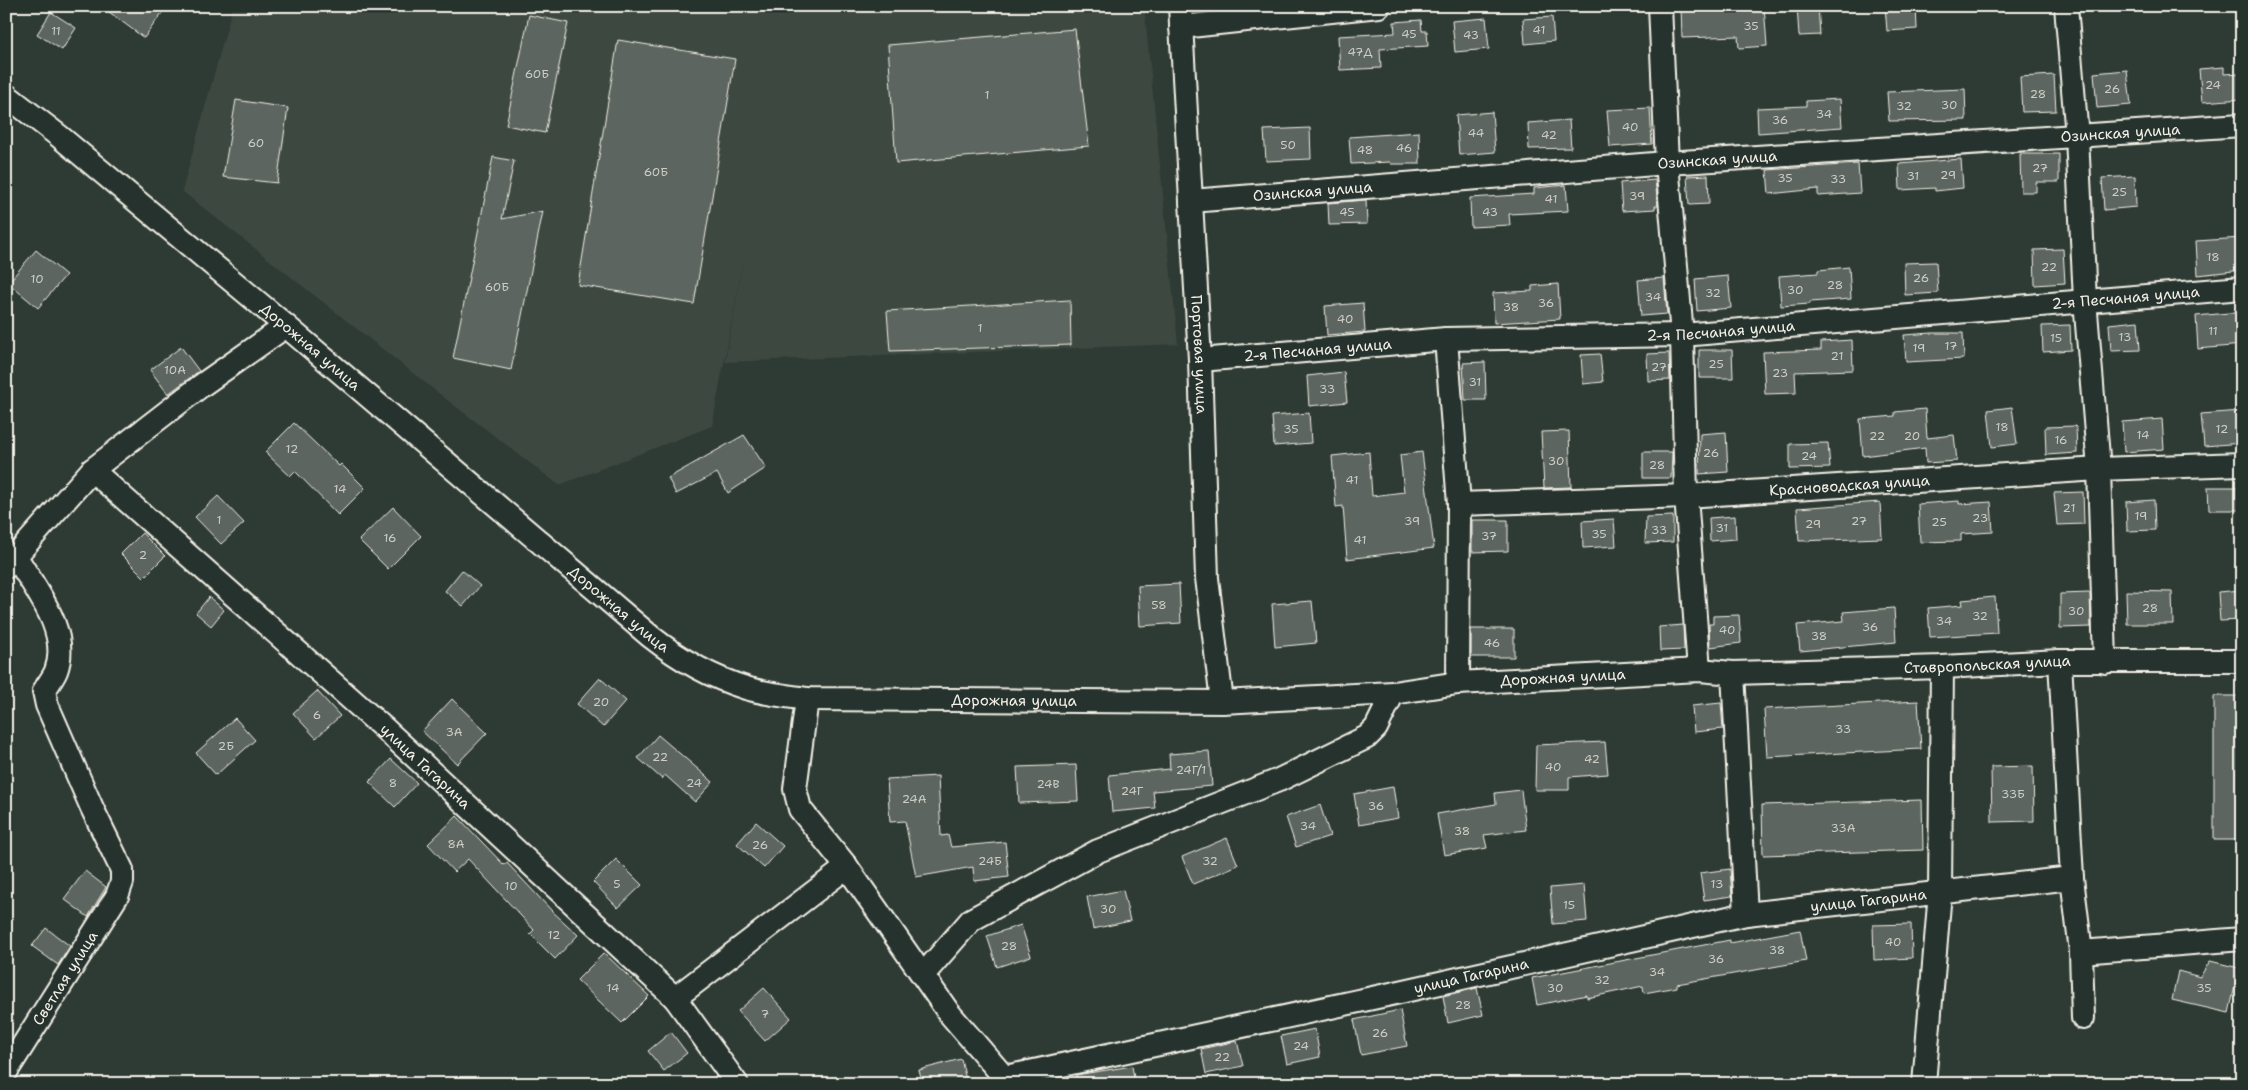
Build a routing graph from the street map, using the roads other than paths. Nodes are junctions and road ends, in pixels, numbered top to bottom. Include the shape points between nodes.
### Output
1 (1379, 6) edge
2 (1660, 6) edge
3 (2066, 6) edge
4 (1180, 16) edge
5 (6, 95) edge
6 (2242, 125) edge
7 (2077, 137) junction
8 (1667, 163) junction
9 (1191, 201) junction
10 (2242, 288) edge
11 (2085, 300) junction
12 (286, 326) junction
13 (1682, 336) junction
14 (1446, 339) junction
15 (1200, 360) junction
16 (2242, 464) edge
17 (2099, 468) junction
18 (92, 470) junction
19 (1686, 496) junction
20 (1459, 504) junction
21 (10, 561) edge
22 (2060, 661) junction
23 (2242, 661) edge
24 (2105, 662) junction
25 (1942, 667) junction
26 (1699, 670) junction
27 (1733, 673) junction
28 (1458, 683) junction
29 (1393, 693) junction
30 (807, 699) junction
31 (1222, 702) junction
32 (847, 867) junction
33 (2072, 878) junction
34 (1940, 892) junction
35 (1746, 914) junction
36 (2242, 939) edge
37 (2081, 952) junction
38 (923, 975) junction
39 (675, 998) junction
40 (2083, 1018) dead end
41 (6, 1072) edge
42 (1008, 1081) edge
43 (737, 1084) edge
44 (1924, 1084) edge

1 - 4 street
2 - 8 street
3 - 7 street
4 - 9 street, Портовая улица
5 - 12 street, Дорожная улица
6 - 7 street, Озинская улица
7 - 8 street, Озинская улица
7 - 11 street
8 - 9 street, Озинская улица
8 - 13 street
9 - 15 street, Портовая улица
10 - 11 street, 2-я Песчаная улица
11 - 13 street, 2-я Песчаная улица
11 - 17 street
12 - 18 street via 202,385
12 - 30 street, Дорожная улица via 675,656 747,689
13 - 14 street, 2-я Песчаная улица
13 - 19 street
14 - 15 street, 2-я Песчаная улица
14 - 20 street
15 - 31 street, Портовая улица via 1207,578
16 - 17 street, Красноводская улица
17 - 19 street, Красноводская улица
17 - 24 street
18 - 21 street
18 - 39 street, улица Гагарина via 386,730
19 - 20 street, Красноводская улица
19 - 26 street
20 - 28 street
21 - 41 street, Светлая улица via 51,617 58,635 56,672 44,691 47,705 122,870 122,882 117,896
22 - 24 street, Ставропольская улица
22 - 25 street, Ставропольская улица
22 - 33 street
23 - 24 street, Ставропольская улица
25 - 27 street, Ставропольская улица
25 - 34 street
26 - 27 street, Дорожная улица
26 - 28 street, Дорожная улица
27 - 35 street
28 - 29 street, Дорожная улица
29 - 31 street, Дорожная улица
29 - 38 street via 1376,728 1367,737 1279,780 1098,851 986,911 958,933
30 - 31 street, Дорожная улица
30 - 32 street via 796,795 805,816
32 - 38 street
32 - 39 street
33 - 34 street, улица Гагарина
33 - 37 street
34 - 35 street, улица Гагарина
34 - 44 street
35 - 42 street, улица Гагарина
36 - 37 street
37 - 40 street
38 - 42 street via 950,1013
39 - 43 street, улица Гагарина

